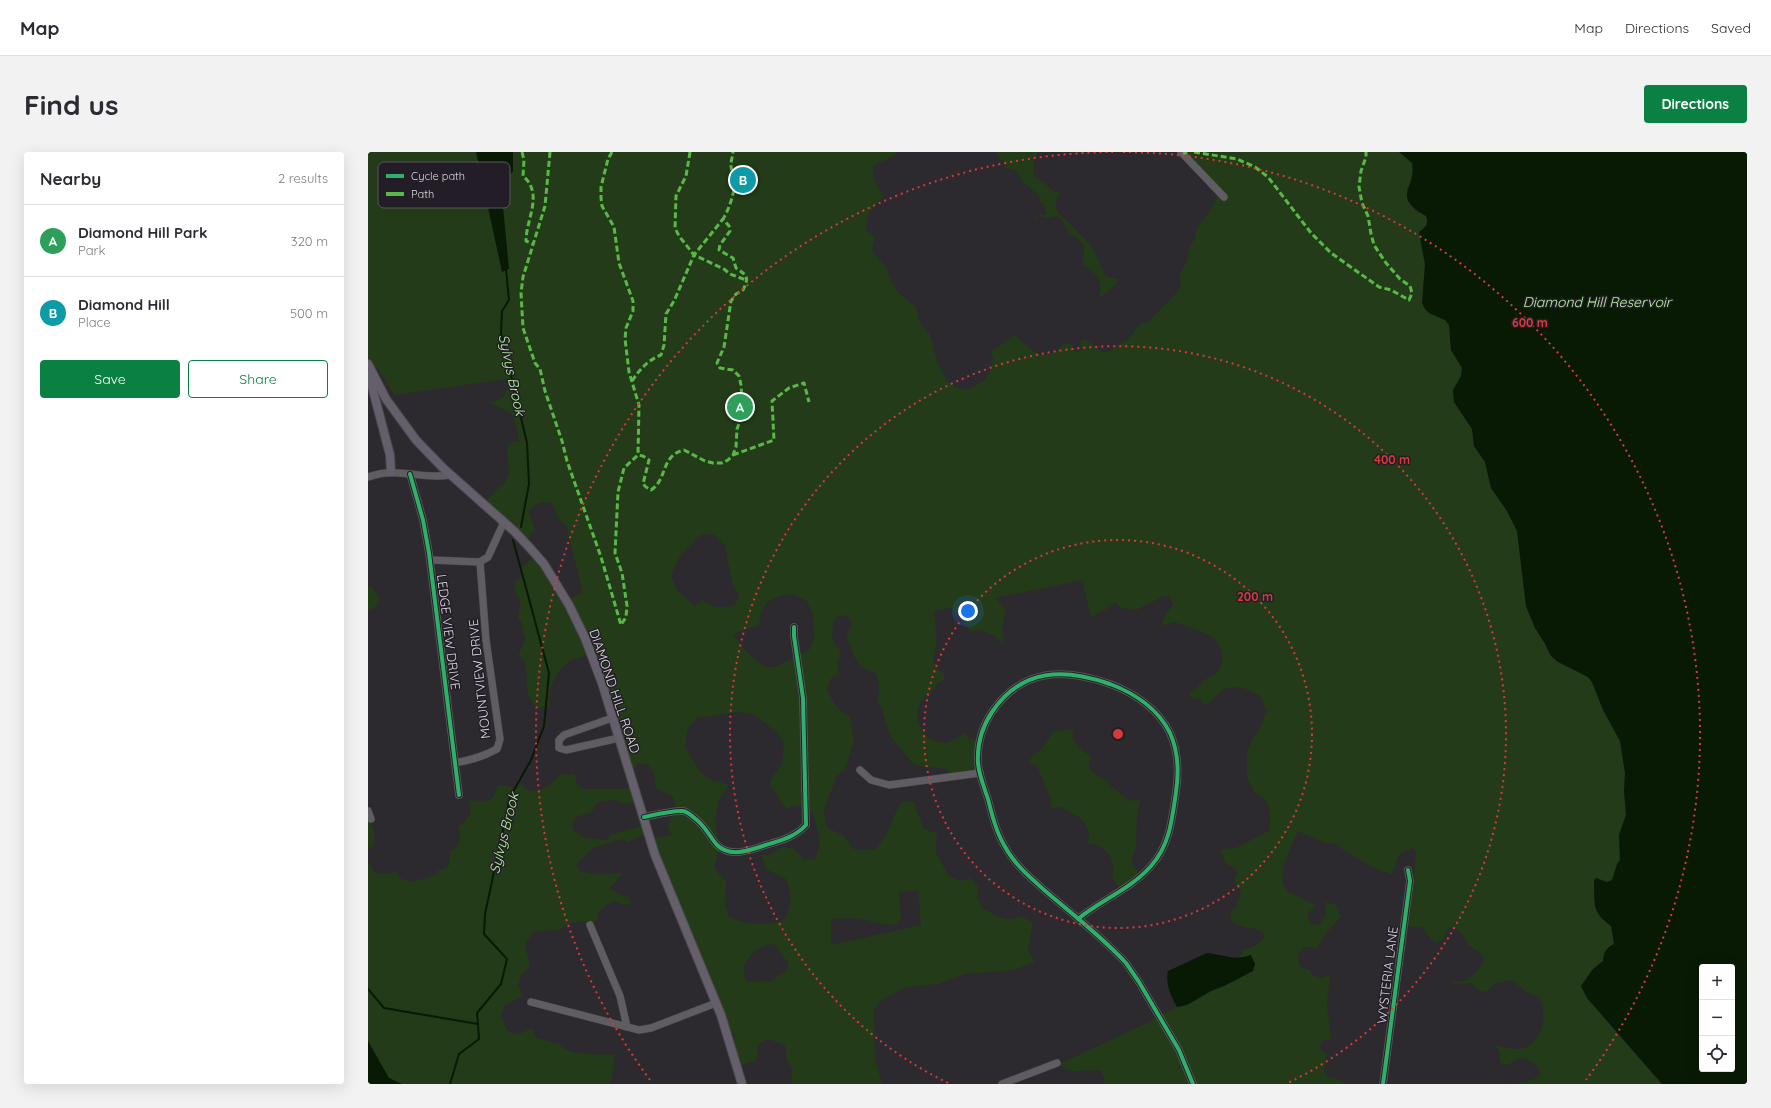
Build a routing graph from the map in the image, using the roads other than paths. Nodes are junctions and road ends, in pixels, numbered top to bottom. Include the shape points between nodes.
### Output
1 (1181, 152) edge
2 (1224, 197) dead end
3 (368, 365) edge
4 (391, 472) junction
5 (410, 474) junction
6 (450, 475) junction
7 (368, 477) edge
8 (504, 522) junction
9 (430, 560) junction
10 (480, 562) junction
11 (794, 627) dead end
12 (612, 718) junction
13 (619, 738) junction
14 (455, 763) junction
15 (860, 770) dead end
16 (980, 774) junction
17 (459, 794) dead end
18 (368, 811) edge
19 (644, 817) junction
20 (371, 819) dead end
21 (1408, 870) dead end
22 (1078, 919) junction
23 (590, 924) dead end
24 (531, 1002) dead end
25 (716, 1003) junction
26 (627, 1027) junction
27 (1057, 1063) dead end
28 (742, 1084) edge
29 (1002, 1084) edge
30 (1194, 1084) edge
31 (1383, 1084) edge

1 - 2 street
3 - 4 main road via 390,455
3 - 6 main road, DIAMOND HILL ROAD via 396,415
4 - 5 street
4 - 7 street
5 - 6 street via 437,477
5 - 9 street, LEDGE VIEW DRIVE via 423,520
6 - 8 main road, DIAMOND HILL ROAD
8 - 10 street via 488,557
8 - 12 main road, DIAMOND HILL ROAD via 544,564 569,605 594,661
9 - 10 street
9 - 14 street, LEDGE VIEW DRIVE
10 - 14 street, MOUNTVIEW DRIVE via 486,640 500,739 497,749 487,755
11 - 19 street via 803,698 806,825 799,833 750,850 729,852 718,846 691,814 682,811
12 - 13 main road, DIAMOND HILL ROAD
12 - 13 street via 564,735 559,740 559,748 566,750
13 - 19 main road, DIAMOND HILL ROAD
14 - 17 street, LEDGE VIEW DRIVE
15 - 16 street via 871,780 889,785
16 - 22 street via 1000,838 1010,854 1030,877
16 - 22 street via 978,752 989,717 1000,702 1014,690 1035,678 1065,674 1095,679 1136,698 1155,712 1163,722 1174,743 1178,766 1171,830 1165,846 1151,867 1138,879
18 - 20 street
19 - 25 main road, DIAMOND HILL ROAD via 655,855
21 - 31 street, WYSTERIA LANE via 1410,881
22 - 30 street via 1133,972 1179,1050
23 - 26 street via 620,996
24 - 26 street
25 - 26 street via 651,1028 639,1030
25 - 28 main road, DIAMOND HILL ROAD
27 - 29 street

